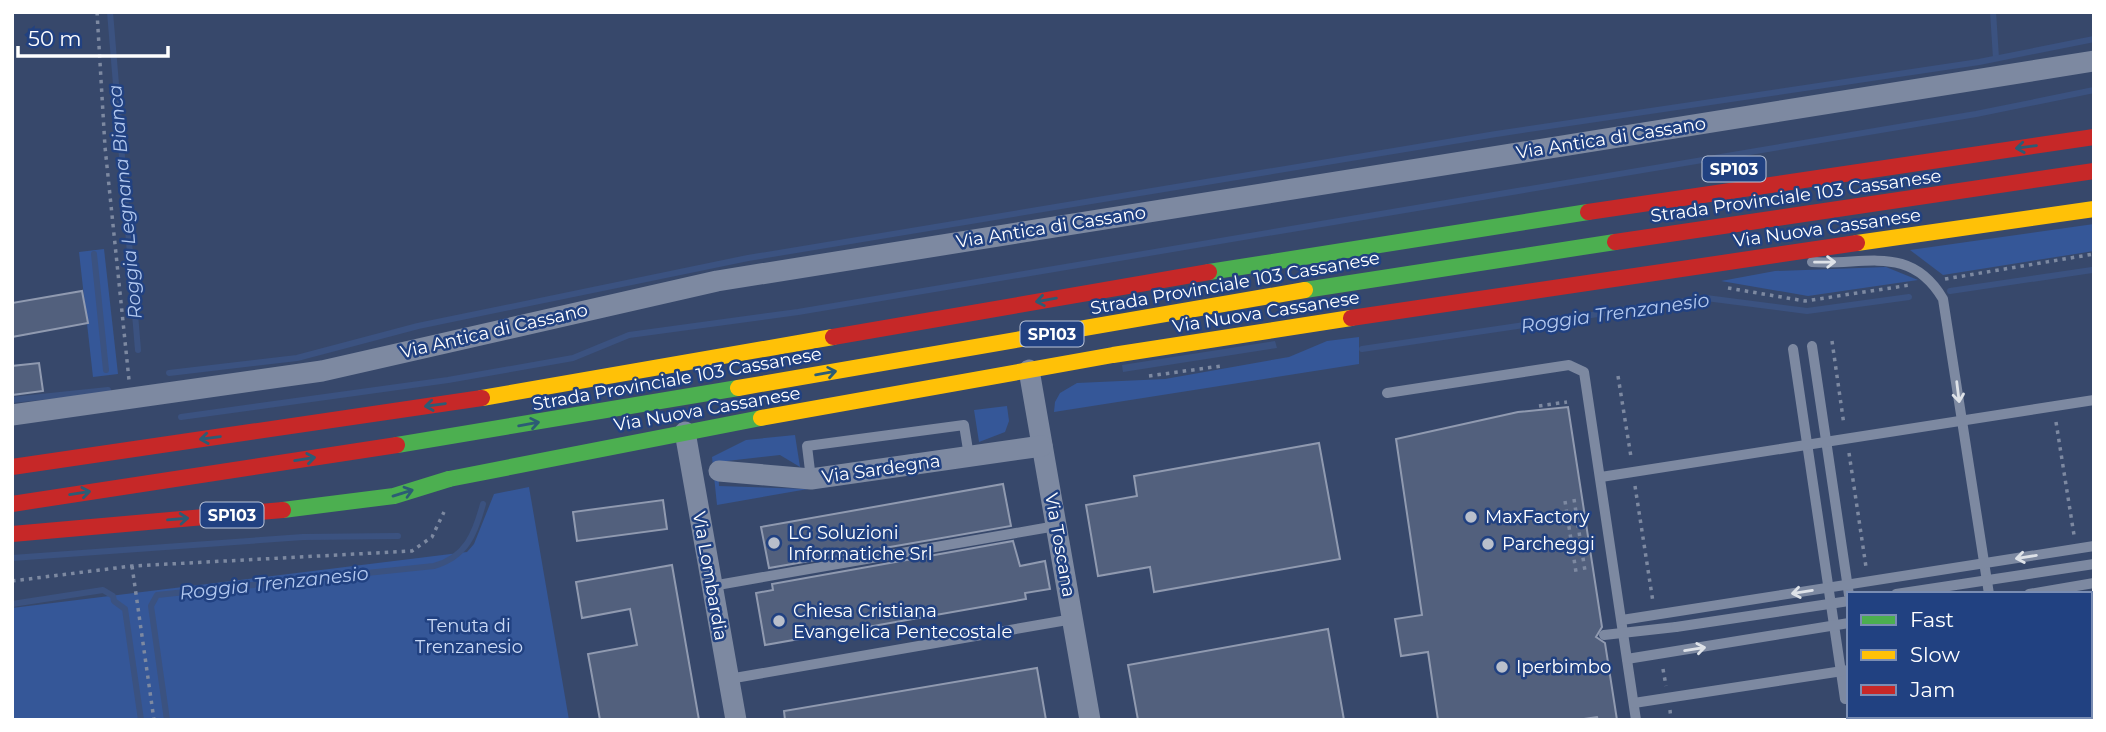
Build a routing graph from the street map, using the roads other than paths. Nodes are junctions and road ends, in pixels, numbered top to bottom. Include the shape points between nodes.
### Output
1 (2094, 61) edge
2 (2094, 137) edge
3 (2094, 171) edge
4 (1662, 184) dead end
5 (2094, 209) edge
6 (1378, 243) junction
7 (1757, 258) junction
8 (1812, 346) dead end
9 (1793, 349) dead end
10 (1029, 370) junction
11 (1387, 393) dead end
12 (2094, 400) edge
13 (12, 415) edge
14 (1961, 420) junction
15 (685, 432) junction
16 (1826, 441) junction
17 (1807, 444) junction
18 (1042, 446) junction
19 (969, 456) junction
20 (12, 467) edge
21 (719, 471) dead end
22 (1601, 477) junction
23 (811, 479) junction
24 (12, 503) edge
25 (1056, 526) junction
26 (12, 534) edge
27 (2094, 546) edge
28 (1984, 563) junction
29 (2094, 564) edge
30 (2094, 583) edge
31 (712, 586) junction
32 (1828, 588) junction
33 (1848, 592) edge
34 (1851, 592) edge
35 (1909, 592) edge
36 (1989, 592) edge
37 (2041, 592) edge
38 (1847, 594) edge
39 (1847, 594) edge
40 (1073, 619) junction
41 (1622, 620) junction
42 (1847, 623) edge
43 (1833, 626) junction
44 (1604, 635) dead end
45 (1623, 635) junction
46 (1628, 659) junction
47 (1844, 671) edge
48 (729, 679) junction
49 (1845, 699) dead end
50 (1634, 703) junction
51 (736, 720) edge
52 (1090, 720) edge
53 (1636, 720) edge

1 - 13 street, Via Antica di Cassano via 717,281 321,371
2 -> 6 main road, Strada Provinciale 103 Cassanese / SP103
24 -> 3 main road, Strada Provinciale 103 Cassanese / SP103 via 476,433 1386,276
4 - 6 main road, SP103
5 - 7 main road, Via Nuova Cassanese
6 -> 20 main road, Strada Provinciale 103 Cassanese / SP103 via 469,400
7 - 10 main road, Via Nuova Cassanese / SP103
7 -> 14 lane via 1822,263 1886,260 1912,268 1930,281 1947,308
8 - 16 lane
9 - 17 lane
10 - 15 main road, Via Nuova Cassanese / SP103
10 - 18 street, Via Toscana
11 - 22 lane via 1575,366 1587,381
12 - 14 lane
14 - 16 lane
14 - 28 lane
26 -> 15 main road, Via Nuova Cassanese / SP103 via 339,505
15 - 31 street, Via Lombardia
16 - 17 lane
16 - 33 lane
17 - 22 lane
17 - 32 lane
18 - 19 street, Via Sardegna
18 - 25 street, Via Toscana
19 - 23 street, Via Sardegna
19 - 23 lane via 964,425 807,446
21 - 23 street, Via Sardegna
22 - 41 lane
25 - 31 lane
25 - 40 street, Via Toscana
27 -> 28 lane
28 - 34 lane via 1868,581
28 - 36 lane
29 - 35 lane, bridge
30 - 37 lane
31 - 48 street, Via Lombardia
32 - 38 lane
32 -> 41 lane
32 - 43 lane
39 - 45 lane, bridge
40 - 48 lane
40 - 52 street, Via Toscana
41 - 45 lane
42 - 43 lane
46 -> 43 lane
43 - 47 lane
44 - 45 lane
45 - 46 lane
46 - 50 lane
47 - 49 lane
47 - 50 lane
48 - 51 street, Via Lombardia
50 - 53 lane

